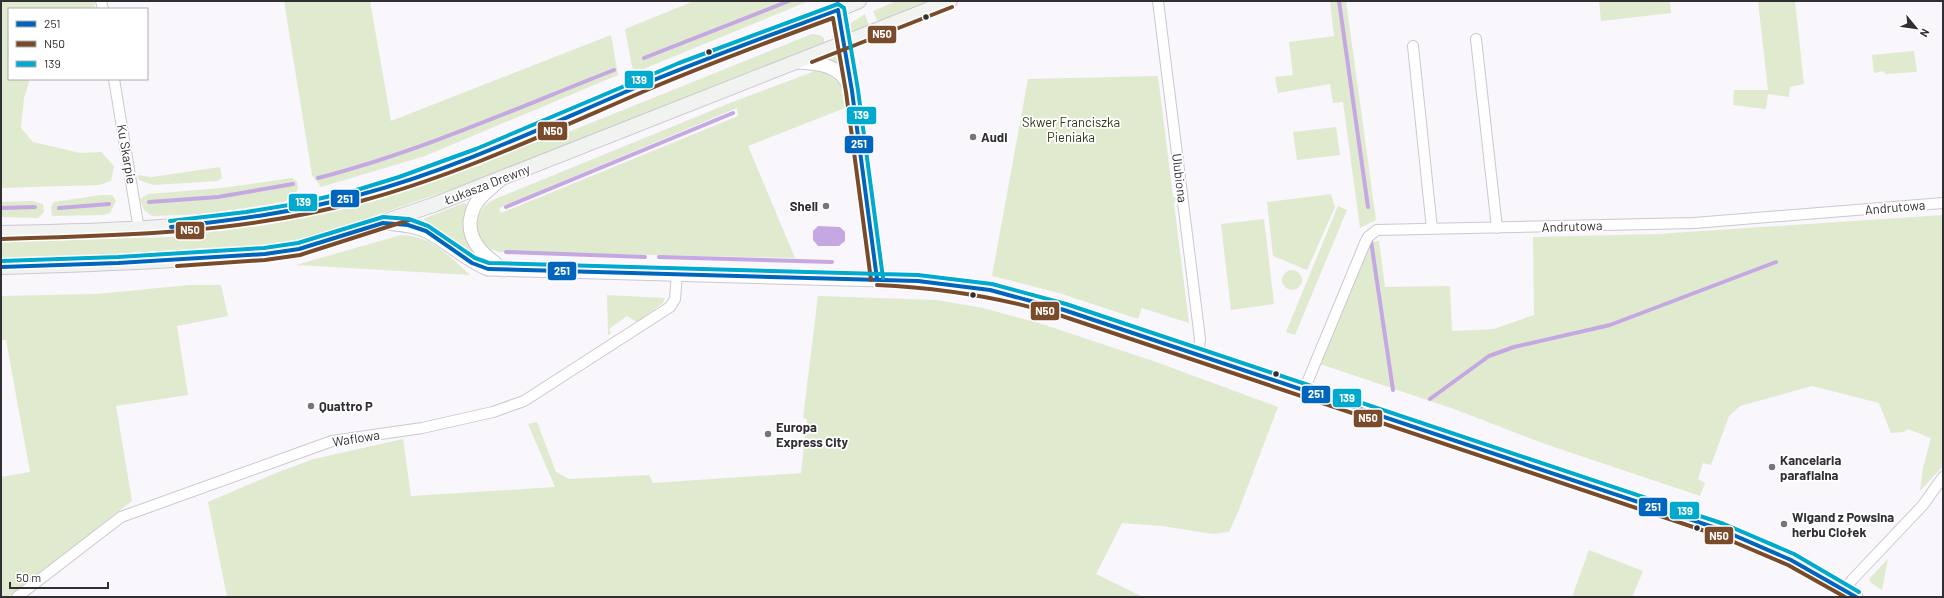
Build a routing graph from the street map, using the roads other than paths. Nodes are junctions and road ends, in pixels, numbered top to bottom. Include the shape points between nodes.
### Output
1 (859, 1) edge
2 (950, 1) edge
3 (1158, 1) edge
4 (838, 10) junction
5 (1476, 39) dead end
6 (843, 43) junction
7 (1413, 46) dead end
8 (795, 62) junction
9 (114, 80) edge
10 (852, 91) junction
11 (502, 179) junction
12 (1943, 203) edge
13 (383, 223) junction
14 (1497, 228) junction
15 (1432, 229) junction
16 (139, 230) junction
17 (1, 233) edge
18 (1, 266) edge
19 (504, 270) junction
20 (677, 274) junction
21 (877, 279) junction
22 (1198, 355) junction
23 (1304, 390) junction
24 (1943, 477) edge
25 (1851, 594) edge
26 (17, 597) edge

1 - 4 main road
2 - 6 main road, Łukasza Drewny
3 - 22 street, Ulubiona via 1200,339
4 - 6 street
4 - 16 main road via 632,89 455,163 379,189 322,205 240,220
5 - 14 street
6 - 8 main road, Łukasza Drewny
6 - 10 street
7 - 15 street
8 - 10 street via 820,64 840,72
8 - 11 main road, Łukasza Drewny
9 - 16 street, Ku Skarpie
10 - 21 street
11 - 13 main road, Łukasza Drewny
11 - 19 street via 476,202 471,215 470,231 476,245 487,258
12 - 14 street, Andrutowa via 1694,223
13 - 18 main road, Łukasza Drewny via 305,247 265,254 118,263
13 - 19 street via 426,231 472,263 488,269
14 - 15 street, Andrutowa
15 - 23 street, Andrutowa via 1376,230 1368,237
16 - 17 main road
19 - 20 street
20 - 21 street
20 - 26 street, Waflowa via 675,299 670,307 524,401 493,412 422,428 332,441 121,517
21 - 22 street via 952,284 1009,294 1053,306
22 - 23 street
23 - 25 street via 1722,530 1778,554
24 - 25 street via 1923,505 1891,539

